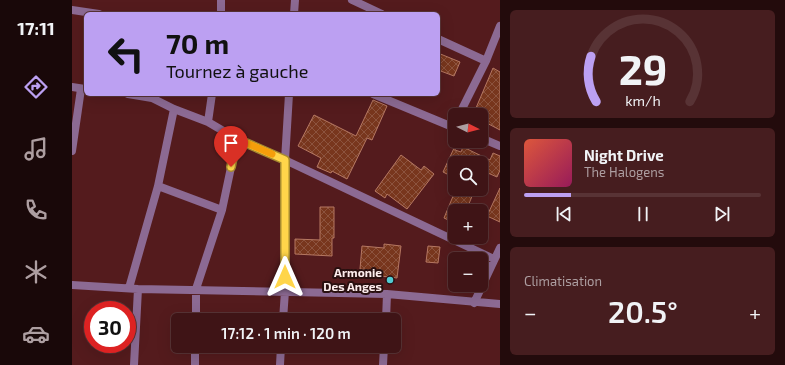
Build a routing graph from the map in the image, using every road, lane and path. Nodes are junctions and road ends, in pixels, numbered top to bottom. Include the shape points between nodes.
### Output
1 (221, 0) edge
2 (295, 0) edge
3 (352, 0) edge
4 (72, 10) edge
5 (86, 12) edge
6 (221, 12) edge
7 (294, 12) edge
8 (378, 12) edge
9 (500, 26) edge
10 (440, 40) edge
11 (486, 61) junction
12 (72, 87) edge
13 (84, 89) edge
14 (140, 96) edge
15 (212, 96) edge
16 (289, 96) edge
17 (378, 96) edge
18 (462, 108) edge
19 (174, 109) junction
20 (208, 122) junction
21 (448, 124) edge
22 (237, 139) junction
23 (488, 141) edge
24 (500, 146) edge
25 (72, 151) edge
26 (285, 160) junction
27 (158, 186) junction
28 (222, 210) junction
29 (500, 248) edge
30 (494, 259) junction
31 (72, 285) edge
32 (129, 288) junction
33 (138, 289) junction
34 (196, 289) junction
35 (285, 291) junction
36 (387, 294) junction
37 (474, 303) junction
38 (500, 304) edge
39 (196, 313) edge
40 (283, 313) edge
41 (386, 313) edge
42 (195, 353) edge
43 (281, 353) edge
44 (384, 353) edge
45 (134, 365) edge
46 (195, 365) edge
47 (280, 365) edge
48 (383, 365) edge

1 - 6 street
2 - 7 street
3 - 8 street
4 - 5 street
9 - 11 street
10 - 11 street
11 - 18 street
12 - 13 street
13 - 25 street
14 - 19 street via 152,98
15 - 20 street
16 - 26 street
17 - 21 street
19 - 20 street
19 - 27 street
20 - 22 street
22 - 26 street
22 - 28 street
23 - 24 street
26 - 30 street
26 - 35 street
27 - 28 street
27 - 32 street
28 - 34 street
29 - 30 street
30 - 37 street
31 - 32 street
32 - 33 street
33 - 34 street
33 - 45 street
34 - 35 street
34 - 39 street
35 - 36 street
35 - 40 street
36 - 37 street
36 - 41 street
37 - 38 street
42 - 46 street
43 - 47 street
44 - 48 street

